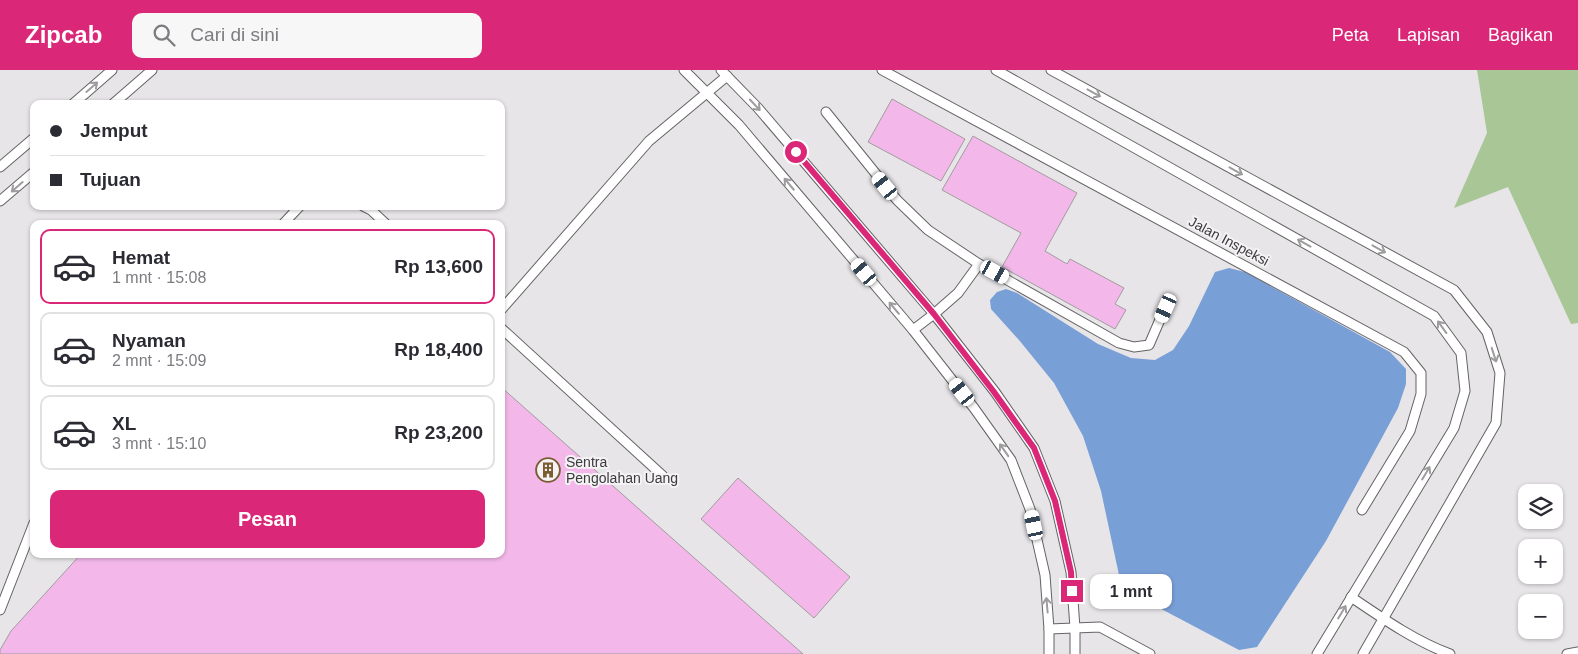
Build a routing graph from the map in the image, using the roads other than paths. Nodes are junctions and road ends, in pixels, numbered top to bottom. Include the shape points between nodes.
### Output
1 (112, 70) edge
2 (152, 70) edge
3 (684, 70) edge
4 (882, 70) edge
5 (996, 70) edge
6 (1051, 70) edge
7 (724, 73) edge
8 (707, 93) junction
9 (78, 100) edge
10 (118, 100) edge
11 (826, 112) dead end
12 (30, 141) edge
13 (0, 167) edge
14 (30, 175) edge
15 (0, 201) edge
16 (296, 210) edge
17 (371, 210) edge
18 (287, 220) edge
19 (382, 220) edge
20 (979, 264) junction
21 (505, 305) edge
22 (1166, 308) dead end
23 (934, 314) junction
24 (914, 330) junction
25 (505, 332) edge
26 (664, 476) dead end
27 (1362, 510) dead end
28 (30, 533) edge
29 (1351, 596) junction
30 (0, 610) edge
31 (1384, 619) junction
32 (1075, 628) junction
33 (1049, 629) junction
34 (1578, 652) edge
35 (1049, 654) edge
36 (1076, 654) edge
37 (1150, 654) edge
38 (1317, 654) edge
39 (1363, 654) edge
40 (1450, 654) edge
41 (1567, 654) edge

9 -> 1 lane
2 - 10 lane
3 - 8 lane
4 - 27 lane, Jalan Inspeksi via 1404,352 1421,373 1421,394 1410,431
29 -> 5 lane via 1454,428 1465,391 1461,354 1434,316
6 -> 31 lane via 1454,290 1487,332 1500,373 1496,423
7 - 8 lane
7 -> 23 lane via 758,108
8 - 21 lane via 648,141
24 -> 8 lane via 739,125
11 - 20 lane via 897,200 928,230
12 - 13 lane
14 -> 15 lane
16 - 18 lane
17 - 19 lane
20 - 22 lane via 1119,343 1134,347 1149,345
20 - 23 lane via 958,293
23 - 24 lane
23 - 32 lane via 1034,448 1055,501 1071,572
33 -> 24 lane via 1045,576 1030,509 1011,460
25 - 26 lane
28 - 30 lane
29 - 31 lane
38 -> 29 lane
31 - 39 lane
31 - 40 lane
32 - 33 lane
32 - 36 lane
32 - 37 lane via 1100,628
33 - 35 lane
34 - 41 lane

